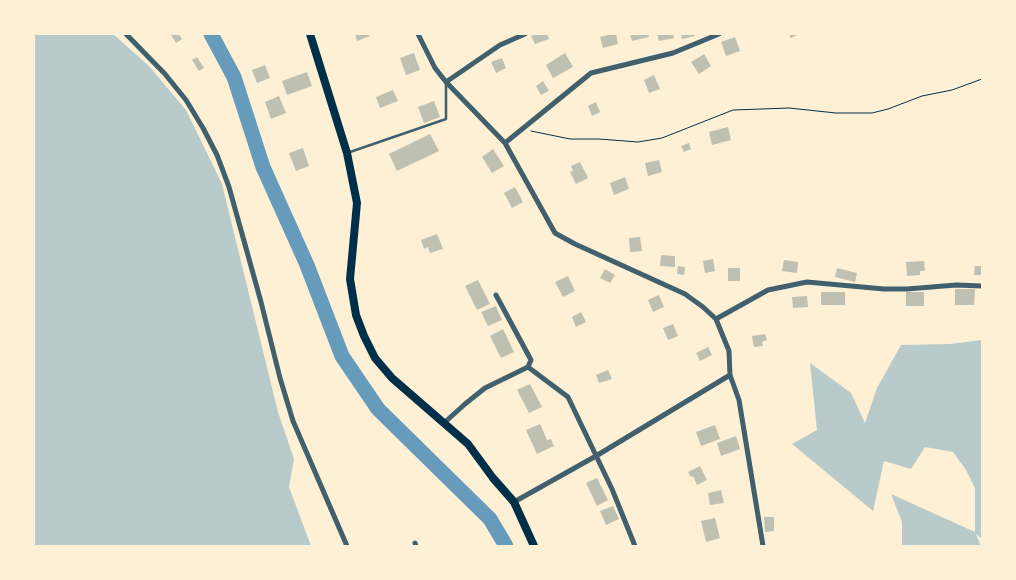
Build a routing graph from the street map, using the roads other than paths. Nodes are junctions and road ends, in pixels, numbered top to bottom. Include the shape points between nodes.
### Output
1 (126, 34) edge
2 (310, 34) edge
3 (418, 34) edge
4 (524, 34) edge
5 (719, 34) edge
6 (446, 82) junction
7 (505, 143) junction
8 (347, 153) junction
9 (982, 286) edge
10 (496, 295) dead end
11 (716, 319) junction
12 (528, 367) junction
13 (730, 375) junction
14 (444, 423) junction
15 (596, 456) junction
16 (514, 502) junction
17 (347, 546) edge
18 (534, 546) edge
19 (635, 546) edge
20 (763, 546) edge

1 - 17 street via 186,100 217,155 229,186 294,421
2 - 8 main road
3 - 6 street
4 - 6 street via 500,45
5 - 7 street via 673,53 591,73
6 - 7 street
6 - 8 lane via 446,119
7 - 11 street via 555,232 685,294
8 - 14 main road via 357,203 350,279 356,315 375,358 392,378
9 - 11 street via 956,284 884,289 807,282 789,284 768,290
10 - 12 street via 531,360
11 - 13 street via 729,351
12 - 14 street via 485,388
12 - 15 street via 568,397
13 - 15 street
13 - 20 street via 739,400
14 - 16 main road via 468,444
15 - 16 street
15 - 19 street
16 - 18 main road

